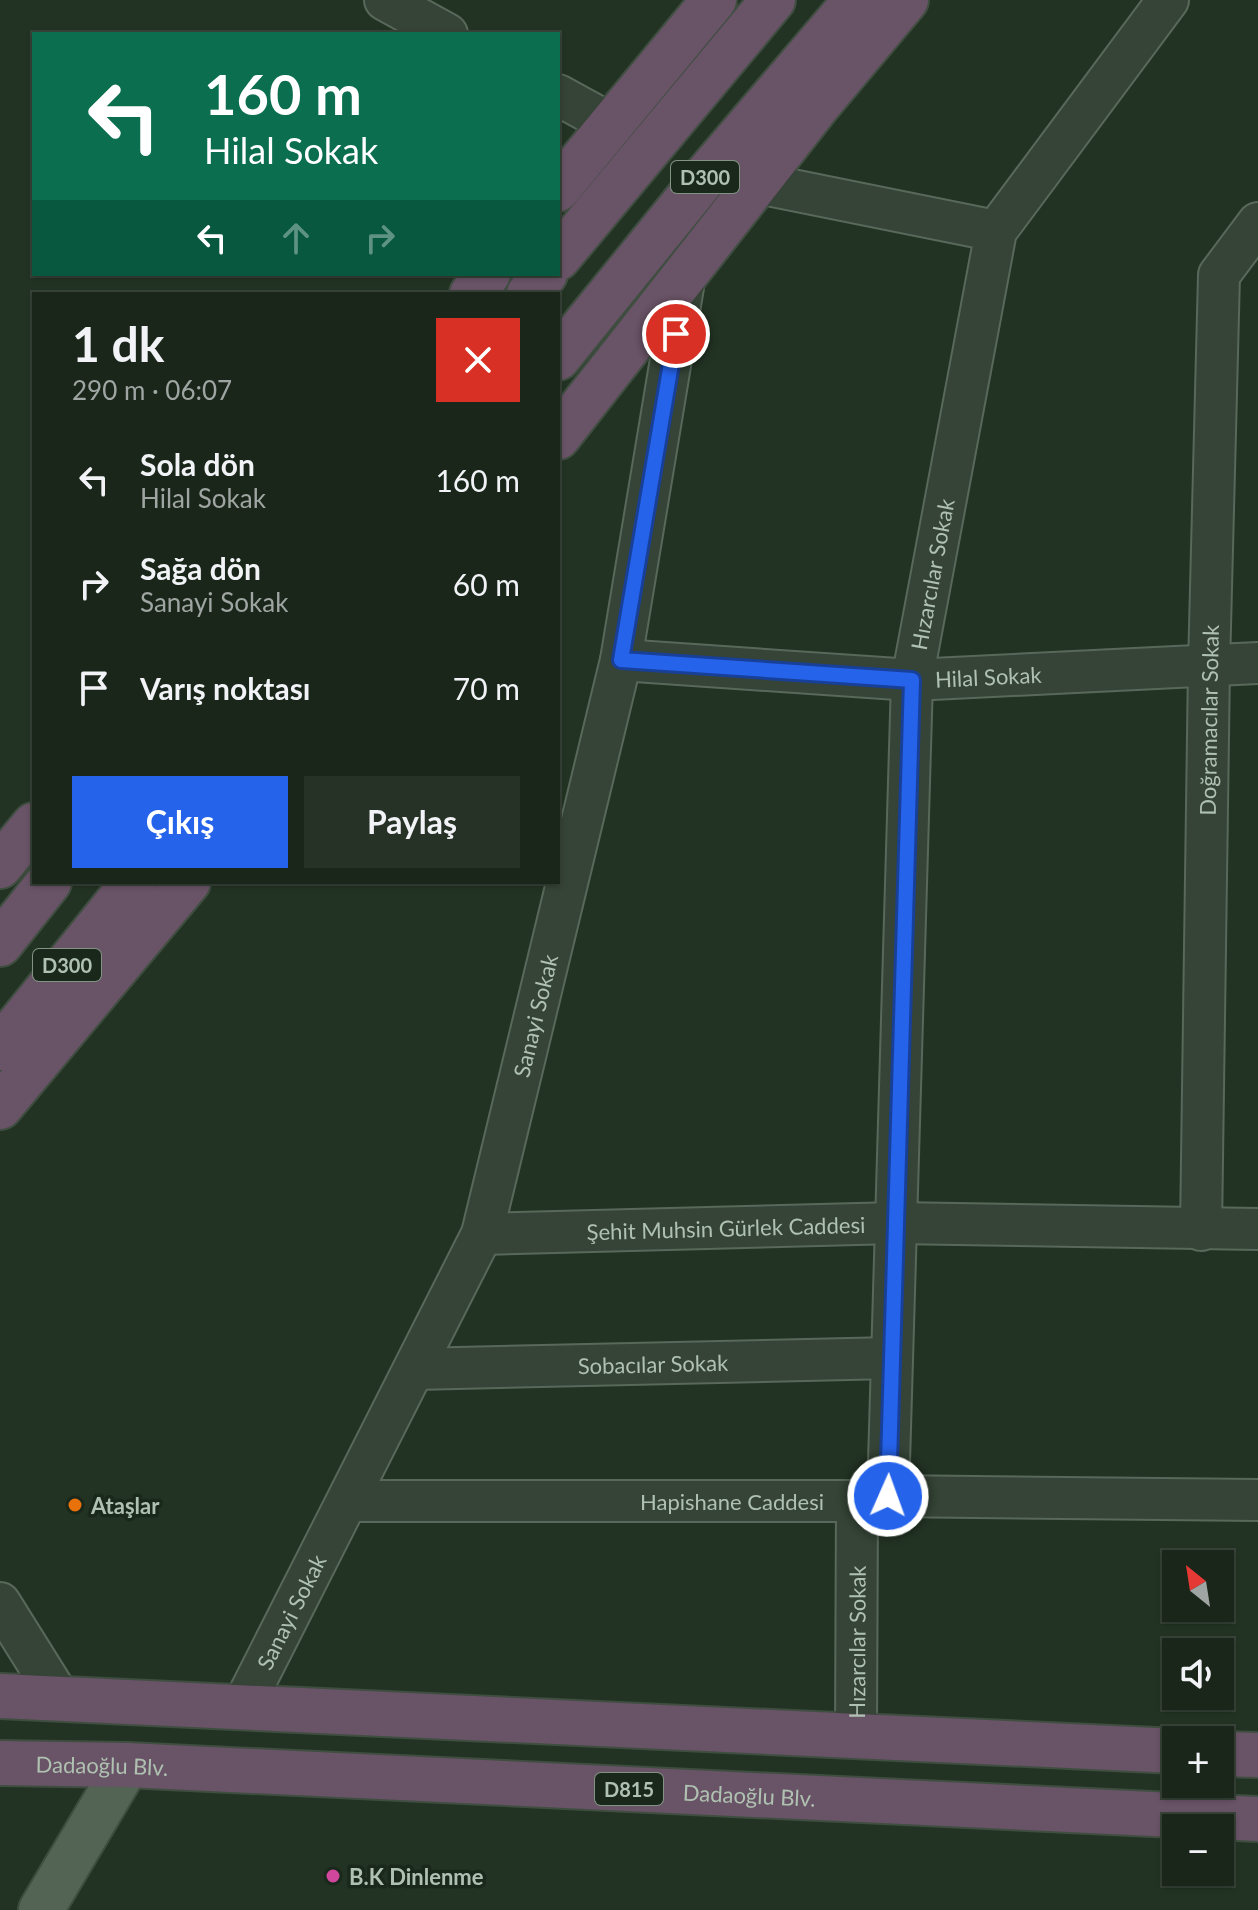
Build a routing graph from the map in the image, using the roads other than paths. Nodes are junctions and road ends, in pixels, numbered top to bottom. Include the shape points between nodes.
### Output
1 (385, 0) edge
2 (714, 0) edge
3 (773, 0) edge
4 (856, 0) edge
5 (906, 0) edge
6 (1168, 0) edge
7 (443, 32) edge
8 (560, 96) edge
9 (611, 124) junction
10 (758, 183) junction
11 (560, 187) edge
12 (1258, 223) edge
13 (996, 231) junction
14 (560, 256) edge
15 (685, 275) junction
16 (486, 276) edge
17 (543, 276) edge
18 (474, 292) edge
19 (531, 292) edge
20 (560, 356) edge
21 (560, 434) edge
22 (621, 660) junction
23 (1258, 663) edge
24 (1209, 666) junction
25 (912, 680) junction
26 (32, 827) edge
27 (0, 866) edge
28 (47, 884) edge
29 (132, 884) edge
30 (186, 884) edge
31 (0, 944) edge
32 (0, 1048) edge
33 (0, 1107) edge
34 (896, 1223) junction
35 (1258, 1229) edge
36 (1201, 1230) junction
37 (482, 1234) junction
38 (892, 1358) junction
39 (415, 1369) junction
40 (873, 1499) junction
41 (1258, 1500) edge
42 (348, 1501) junction
43 (0, 1603) edge
44 (0, 1696) edge
45 (60, 1699) junction
46 (242, 1708) junction
47 (856, 1736) junction
48 (1162, 1750) edge
49 (1234, 1754) edge
50 (1258, 1755) edge
51 (0, 1763) edge
52 (127, 1765) junction
53 (1258, 1819) edge
54 (41, 1910) edge

1 - 7 street
2 - 9 highway
3 - 14 highway, D300
4 - 20 highway, D300
5 - 10 highway
6 - 13 street, Hızarcılar Sokak
8 - 9 street
9 - 11 highway
10 - 13 street
10 - 15 highway
12 - 24 street, Doğramacılar Sokak via 1219,275
13 - 25 street, Hızarcılar Sokak
15 - 21 highway
15 - 22 street, Sanayi Sokak
16 - 18 highway
17 - 19 highway
22 - 25 street, Hilal Sokak
22 - 37 street, Sanayi Sokak
23 - 24 street, Hilal Sokak
24 - 25 street, Hilal Sokak
24 - 36 street, Doğramacılar Sokak
25 - 34 street, Hızarcılar Sokak
26 - 27 highway
28 - 31 highway, D300
29 - 32 highway, D300
30 - 33 highway
34 - 36 street, Şehit Muhsin Gürlek Caddesi
34 - 37 street, Şehit Muhsin Gürlek Caddesi
34 - 38 street, Hızarcılar Sokak
35 - 36 street, Şehit Muhsin Gürlek Caddesi
37 - 39 street, Sanayi Sokak
38 - 39 street, Sobacılar Sokak
38 - 40 street, Hızarcılar Sokak
39 - 42 street, Sanayi Sokak
40 - 41 street, Hapishane Caddesi
40 - 42 street, Hapishane Caddesi
40 - 47 street, Hızarcılar Sokak
42 - 46 street, Sanayi Sokak
43 - 45 street
44 - 45 highway
45 - 46 highway
46 - 47 highway
47 - 48 highway
49 - 50 highway
51 - 52 highway, Dadaoğlu Blv. / D815
52 - 53 highway, Dadaoğlu Blv. / D815
52 - 54 main road

